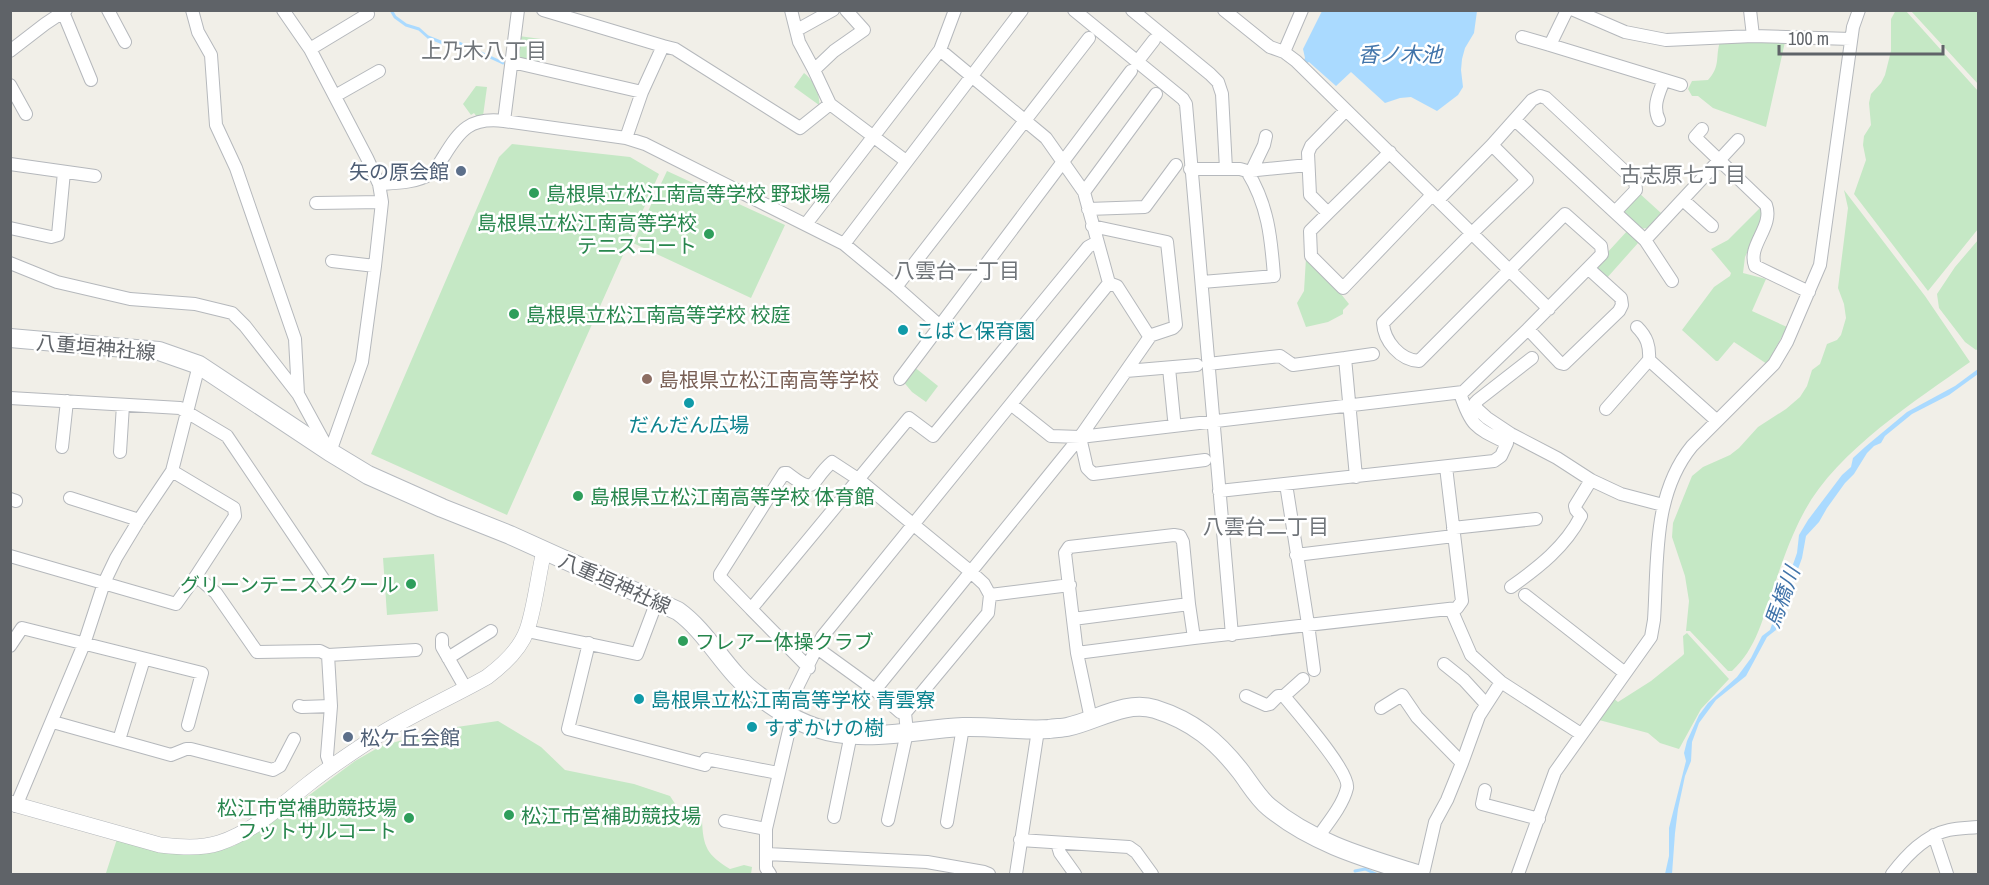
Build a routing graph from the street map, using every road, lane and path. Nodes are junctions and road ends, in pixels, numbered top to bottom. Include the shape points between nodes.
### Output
1 (108, 10) edge
2 (192, 10) edge
3 (283, 10) edge
4 (518, 10) edge
5 (543, 10) edge
6 (791, 10) edge
7 (832, 10) edge
8 (846, 10) edge
9 (955, 10) edge
10 (1022, 10) edge
11 (1074, 10) edge
12 (1132, 10) edge
13 (1224, 10) edge
14 (1302, 10) edge
15 (1567, 10) edge
16 (1574, 10) edge
17 (1750, 10) edge
18 (1859, 10) edge
19 (65, 11) edge
20 (368, 14) dead end
21 (797, 30) junction
22 (1754, 36) junction
23 (1522, 37) dead end
24 (1089, 38) dead end
25 (1851, 39) junction
26 (1154, 40) dead end
27 (125, 42) dead end
28 (1550, 45) junction
29 (663, 46) junction
30 (310, 49) junction
31 (940, 50) junction
32 (10, 51) edge
33 (1284, 52) junction
34 (512, 62) junction
35 (1134, 67) junction
36 (814, 70) junction
37 (972, 76) junction
38 (377, 77) dead end
39 (91, 80) dead end
40 (1664, 80) junction
41 (10, 85) edge
42 (1681, 85) dead end
43 (642, 92) junction
44 (1156, 94) dead end
45 (335, 96) junction
46 (830, 104) junction
47 (1346, 110) junction
48 (26, 114) dead end
49 (1026, 120) junction
50 (1515, 120) junction
51 (1659, 120) dead end
52 (504, 121) junction
53 (1702, 129) dead end
54 (1266, 136) dead end
55 (626, 138) junction
56 (873, 138) junction
57 (1738, 140) dead end
58 (1492, 145) junction
59 (1390, 152) junction
60 (1721, 160) junction
61 (906, 161) junction
62 (10, 164) edge
63 (1063, 164) junction
64 (1176, 165) dead end
65 (1308, 165) junction
66 (1190, 169) junction
67 (1226, 169) junction
68 (64, 172) junction
69 (1249, 172) junction
70 (94, 176) dead end
71 (379, 184) junction
72 (1084, 192) junction
73 (1435, 197) junction
74 (1683, 200) junction
75 (382, 202) junction
76 (316, 203) dead end
77 (1088, 209) junction
78 (1615, 212) junction
79 (1328, 213) junction
80 (806, 225) junction
81 (1092, 226) junction
82 (1712, 226) dead end
83 (10, 228) edge
84 (1472, 233) junction
85 (1645, 240) junction
86 (1097, 242) junction
87 (844, 244) junction
88 (332, 261) dead end
89 (10, 263) edge
90 (375, 266) junction
91 (1589, 269) junction
92 (1509, 270) junction
93 (1672, 281) dead end
94 (1202, 282) junction
95 (1109, 283) junction
96 (896, 288) junction
97 (1809, 292) junction
98 (1549, 309) junction
99 (940, 326) junction
100 (1637, 327) dead end
101 (1528, 329) junction
102 (1149, 336) junction
103 (10, 339) edge
104 (1373, 354) dead end
105 (1532, 357) dead end
106 (1345, 358) junction
107 (1649, 360) junction
108 (199, 365) junction
109 (1203, 365) junction
110 (1168, 368) junction
111 (1126, 371) junction
112 (900, 379) dead end
113 (1460, 393) junction
114 (298, 394) junction
115 (10, 398) edge
116 (68, 401) junction
117 (123, 405) junction
118 (1011, 405) junction
119 (1349, 405) junction
120 (1606, 409) dead end
121 (187, 412) junction
122 (1174, 419) dead end
123 (1716, 420) junction
124 (1214, 421) junction
125 (1080, 437) junction
126 (1509, 438) junction
127 (62, 447) dead end
128 (120, 452) dead end
129 (330, 452) junction
130 (1205, 460) dead end
131 (1446, 467) junction
132 (172, 471) junction
133 (1356, 477) junction
134 (858, 479) junction
135 (1591, 480) junction
136 (1286, 484) junction
137 (1219, 491) junction
138 (70, 498) dead end
139 (1663, 505) junction
140 (1536, 519) dead end
141 (139, 520) junction
142 (914, 526) junction
143 (1454, 532) junction
144 (544, 551) junction
145 (1296, 555) junction
146 (10, 556) edge
147 (970, 572) junction
148 (196, 576) junction
149 (104, 583) junction
150 (326, 583) dead end
151 (1070, 585) junction
152 (1511, 587) dead end
153 (990, 595) junction
154 (1525, 595) dead end
155 (657, 601) junction
156 (1189, 604) junction
157 (751, 609) junction
158 (1451, 609) junction
159 (1074, 619) junction
160 (1308, 624) junction
161 (491, 631) dead end
162 (526, 631) junction
163 (1232, 635) junction
164 (1194, 638) junction
165 (442, 639) dead end
166 (589, 643) junction
167 (84, 644) junction
168 (10, 646) edge
169 (817, 648) junction
170 (416, 650) dead end
171 (1077, 653) junction
172 (328, 655) junction
173 (448, 658) junction
174 (144, 659) junction
175 (1444, 664) dead end
176 (808, 668) junction
177 (1314, 670) dead end
178 (1625, 673) junction
179 (1303, 679) dead end
180 (1501, 682) junction
181 (466, 689) junction
182 (874, 690) junction
183 (1246, 696) dead end
184 (1284, 696) junction
185 (1486, 704) junction
186 (299, 706) dead end
187 (331, 706) junction
188 (1381, 708) dead end
189 (905, 713) junction
190 (789, 715) junction
191 (1091, 719) junction
192 (52, 722) junction
193 (188, 725) dead end
194 (963, 727) junction
195 (1038, 730) junction
196 (907, 732) junction
197 (851, 734) junction
198 (1581, 734) junction
199 (294, 739) dead end
200 (118, 740) junction
201 (1462, 763) junction
202 (331, 766) junction
203 (778, 773) junction
204 (1485, 790) dead end
205 (13, 804) edge
206 (834, 817) dead end
207 (1539, 819) junction
208 (725, 820) dead end
209 (888, 820) dead end
210 (947, 822) dead end
211 (1978, 827) edge
212 (766, 828) junction
213 (1934, 835) junction
214 (1318, 837) junction
215 (1020, 840) junction
216 (1057, 843) junction
217 (767, 854) junction
218 (770, 874) edge
219 (989, 874) edge
220 (1016, 874) edge
221 (1075, 874) edge
222 (1152, 874) edge
223 (1417, 874) edge
224 (1424, 874) edge
225 (1518, 874) edge
226 (1892, 874) edge
227 (1947, 874) edge

1 - 27 street
2 - 114 street via 198,32 211,55 216,125 236,168 295,339
3 - 30 street
4 - 34 street
5 - 29 street
6 - 21 street
7 - 21 street
8 - 36 street via 864,30
9 - 31 street
10 - 37 street
11 - 35 street
12 - 67 street via 1218,82
13 - 33 street via 1270,47
14 - 33 street
15 - 28 street
16 - 22 street via 1625,32 1666,40
17 - 22 street
18 - 25 street
19 - 32 street
19 - 39 street
20 - 30 street
21 - 36 street
22 - 25 street
23 - 28 street
24 - 49 street
25 - 97 street via 1820,265
26 - 35 street
28 - 40 street
29 - 43 street
29 - 46 street via 675,49 800,128
30 - 45 street
31 - 37 street
31 - 56 street
33 - 47 street
34 - 43 street
34 - 52 street
35 - 63 street
35 - 66 street via 1185,101
36 - 46 street
37 - 49 street
37 - 61 street
38 - 45 street
40 - 42 street
40 - 51 street via 1655,104
41 - 48 street
43 - 55 street
44 - 72 street
45 - 71 street
46 - 56 street
47 - 59 street
47 - 65 street via 1309,149
49 - 63 street via 1046,138
49 - 96 street
50 - 58 street
50 - 78 street
50 - 78 street via 1532,100 1543,96 1633,178 1636,190
52 - 55 street
52 - 71 street via 480,122 458,133 428,176
53 - 60 street via 1695,137
54 - 69 street
55 - 80 street
56 - 61 street
56 - 80 street
57 - 60 street
58 - 73 street
58 - 84 street via 1527,180
59 - 73 street
59 - 79 street
60 - 74 street
60 - 97 street via 1766,205 1769,217 1754,251 1755,266
61 - 87 street
62 - 68 street
63 - 72 street
63 - 99 street
64 - 77 street via 1145,207
65 - 69 street
65 - 79 street via 1310,195
66 - 67 street
66 - 94 street
67 - 69 street
68 - 70 street
68 - 83 street via 58,235
69 - 94 street via 1271,233 1274,276
71 - 75 street
72 - 77 street
73 - 79 street via 1339,292 1311,256 1310,231
73 - 84 street
74 - 82 street
74 - 85 street
75 - 76 street
75 - 90 street
77 - 81 street
78 - 85 street
80 - 87 street
81 - 86 street
81 - 102 street via 1167,242 1176,325
84 - 92 street
84 - 92 street via 1383,323 1384,333 1395,350 1419,361
85 - 93 street
86 - 95 street
86 - 134 street via 1088,247 933,436 909,418
87 - 96 street
88 - 90 street
89 - 114 street via 57,282 130,298 195,304 232,313
90 - 129 street via 362,362
91 - 92 street via 1602,254 1601,246 1565,214
91 - 98 street
91 - 101 street via 1621,298 1622,305 1611,319 1564,364
92 - 98 street
94 - 109 street
95 - 102 street via 1117,286
95 - 118 street
96 - 99 street
97 - 123 street via 1774,364
98 - 101 street
99 - 112 street
100 - 107 street via 1646,337
101 - 113 street
102 - 111 street
103 - 108 main road, 八重垣神社線 via 159,351
104 - 106 street
105 - 126 street via 1475,403
106 - 109 street via 1293,365 1280,356
106 - 119 street
107 - 120 street
107 - 123 street
108 - 121 street
108 - 129 main road, 八重垣神社線
109 - 110 street
109 - 124 street
110 - 111 street
110 - 122 street
111 - 125 street
113 - 119 street
113 - 126 street via 1471,422 1485,433
114 - 129 street
115 - 116 street
116 - 117 street
116 - 127 street
117 - 121 street via 180,408
117 - 128 street
118 - 125 street via 1051,436
118 - 142 street
119 - 124 street
119 - 133 street
121 - 132 street
121 - 150 street via 227,436
123 - 139 street via 1683,456
124 - 125 street
124 - 137 street
125 - 130 street via 1087,468 1093,474
125 - 147 street
126 - 131 street via 1501,456 1494,461
126 - 135 street via 1557,458
129 - 144 main road, 八重垣神社線 via 388,485
131 - 133 street
131 - 143 street
132 - 141 street
132 - 148 street via 234,508 236,516
133 - 136 street
134 - 142 street
134 - 157 street
134 - 157 street via 832,462 808,486 784,474 720,574
135 - 139 street via 1621,494
135 - 152 street via 1575,506 1581,516 1568,538 1540,567
136 - 137 street
136 - 145 street
137 - 163 street
138 - 141 street
139 - 178 street via 1653,628
140 - 143 street
141 - 149 street
142 - 147 street
142 - 169 street
143 - 145 street
143 - 158 street via 1462,601
144 - 155 main road, 八重垣神社線
144 - 162 street
145 - 160 street
146 - 149 street
147 - 153 street
147 - 182 street
148 - 149 street via 176,604
148 - 172 street via 216,593 257,652 320,651
149 - 167 street
151 - 153 street
151 - 156 street via 1065,553 1069,546 1177,535 1183,542
151 - 159 street
153 - 189 street via 988,613
154 - 178 street
155 - 166 street via 637,654
155 - 190 main road, 八重垣神社線 via 687,617 736,677
156 - 159 street
156 - 164 street
157 - 176 street
158 - 160 street
158 - 180 street via 1471,655
159 - 171 street
160 - 163 street
160 - 177 street
161 - 173 street
162 - 166 street
162 - 181 street via 500,668
163 - 164 street
164 - 171 street
165 - 173 street
166 - 203 street via 568,729 705,762
167 - 168 street via 22,628
167 - 174 street
167 - 192 street
169 - 176 street
169 - 182 street
170 - 172 street
171 - 191 street
172 - 187 street
173 - 181 street
174 - 193 street via 202,673
174 - 200 street
175 - 185 street
176 - 190 street
178 - 198 street
179 - 184 street
180 - 185 street
180 - 198 street
181 - 202 street via 377,736
182 - 189 street
183 - 184 street via 1266,705
184 - 214 street via 1348,782 1344,796
185 - 201 street
186 - 187 street
187 - 202 street via 327,756
188 - 201 street via 1402,695 1417,717
189 - 196 street
190 - 197 main road, 八重垣神社線 via 822,730
190 - 203 street via 790,726
191 - 195 main road, 八重垣神社線
191 - 214 main road, 八重垣神社線 via 1141,707 1184,721 1215,741 1269,807
192 - 200 street
192 - 205 street
194 - 195 main road, 八重垣神社線
194 - 196 main road, 八重垣神社線
194 - 210 street
195 - 215 street
196 - 197 main road, 八重垣神社線
196 - 209 street
197 - 206 street
198 - 207 street via 1555,772
199 - 200 street via 280,766 273,770 191,749 171,755
201 - 224 street via 1435,822
202 - 205 street via 261,822 217,843 201,846 145,842
203 - 212 street
204 - 207 street via 1482,804
207 - 225 street
208 - 212 street
211 - 213 street
212 - 217 street
213 - 226 street
213 - 227 street
214 - 223 main road, 八重垣神社線 via 1351,853
215 - 216 street
215 - 220 street
216 - 221 street
216 - 222 street via 1129,847
217 - 218 street via 766,868
217 - 219 street via 927,862

